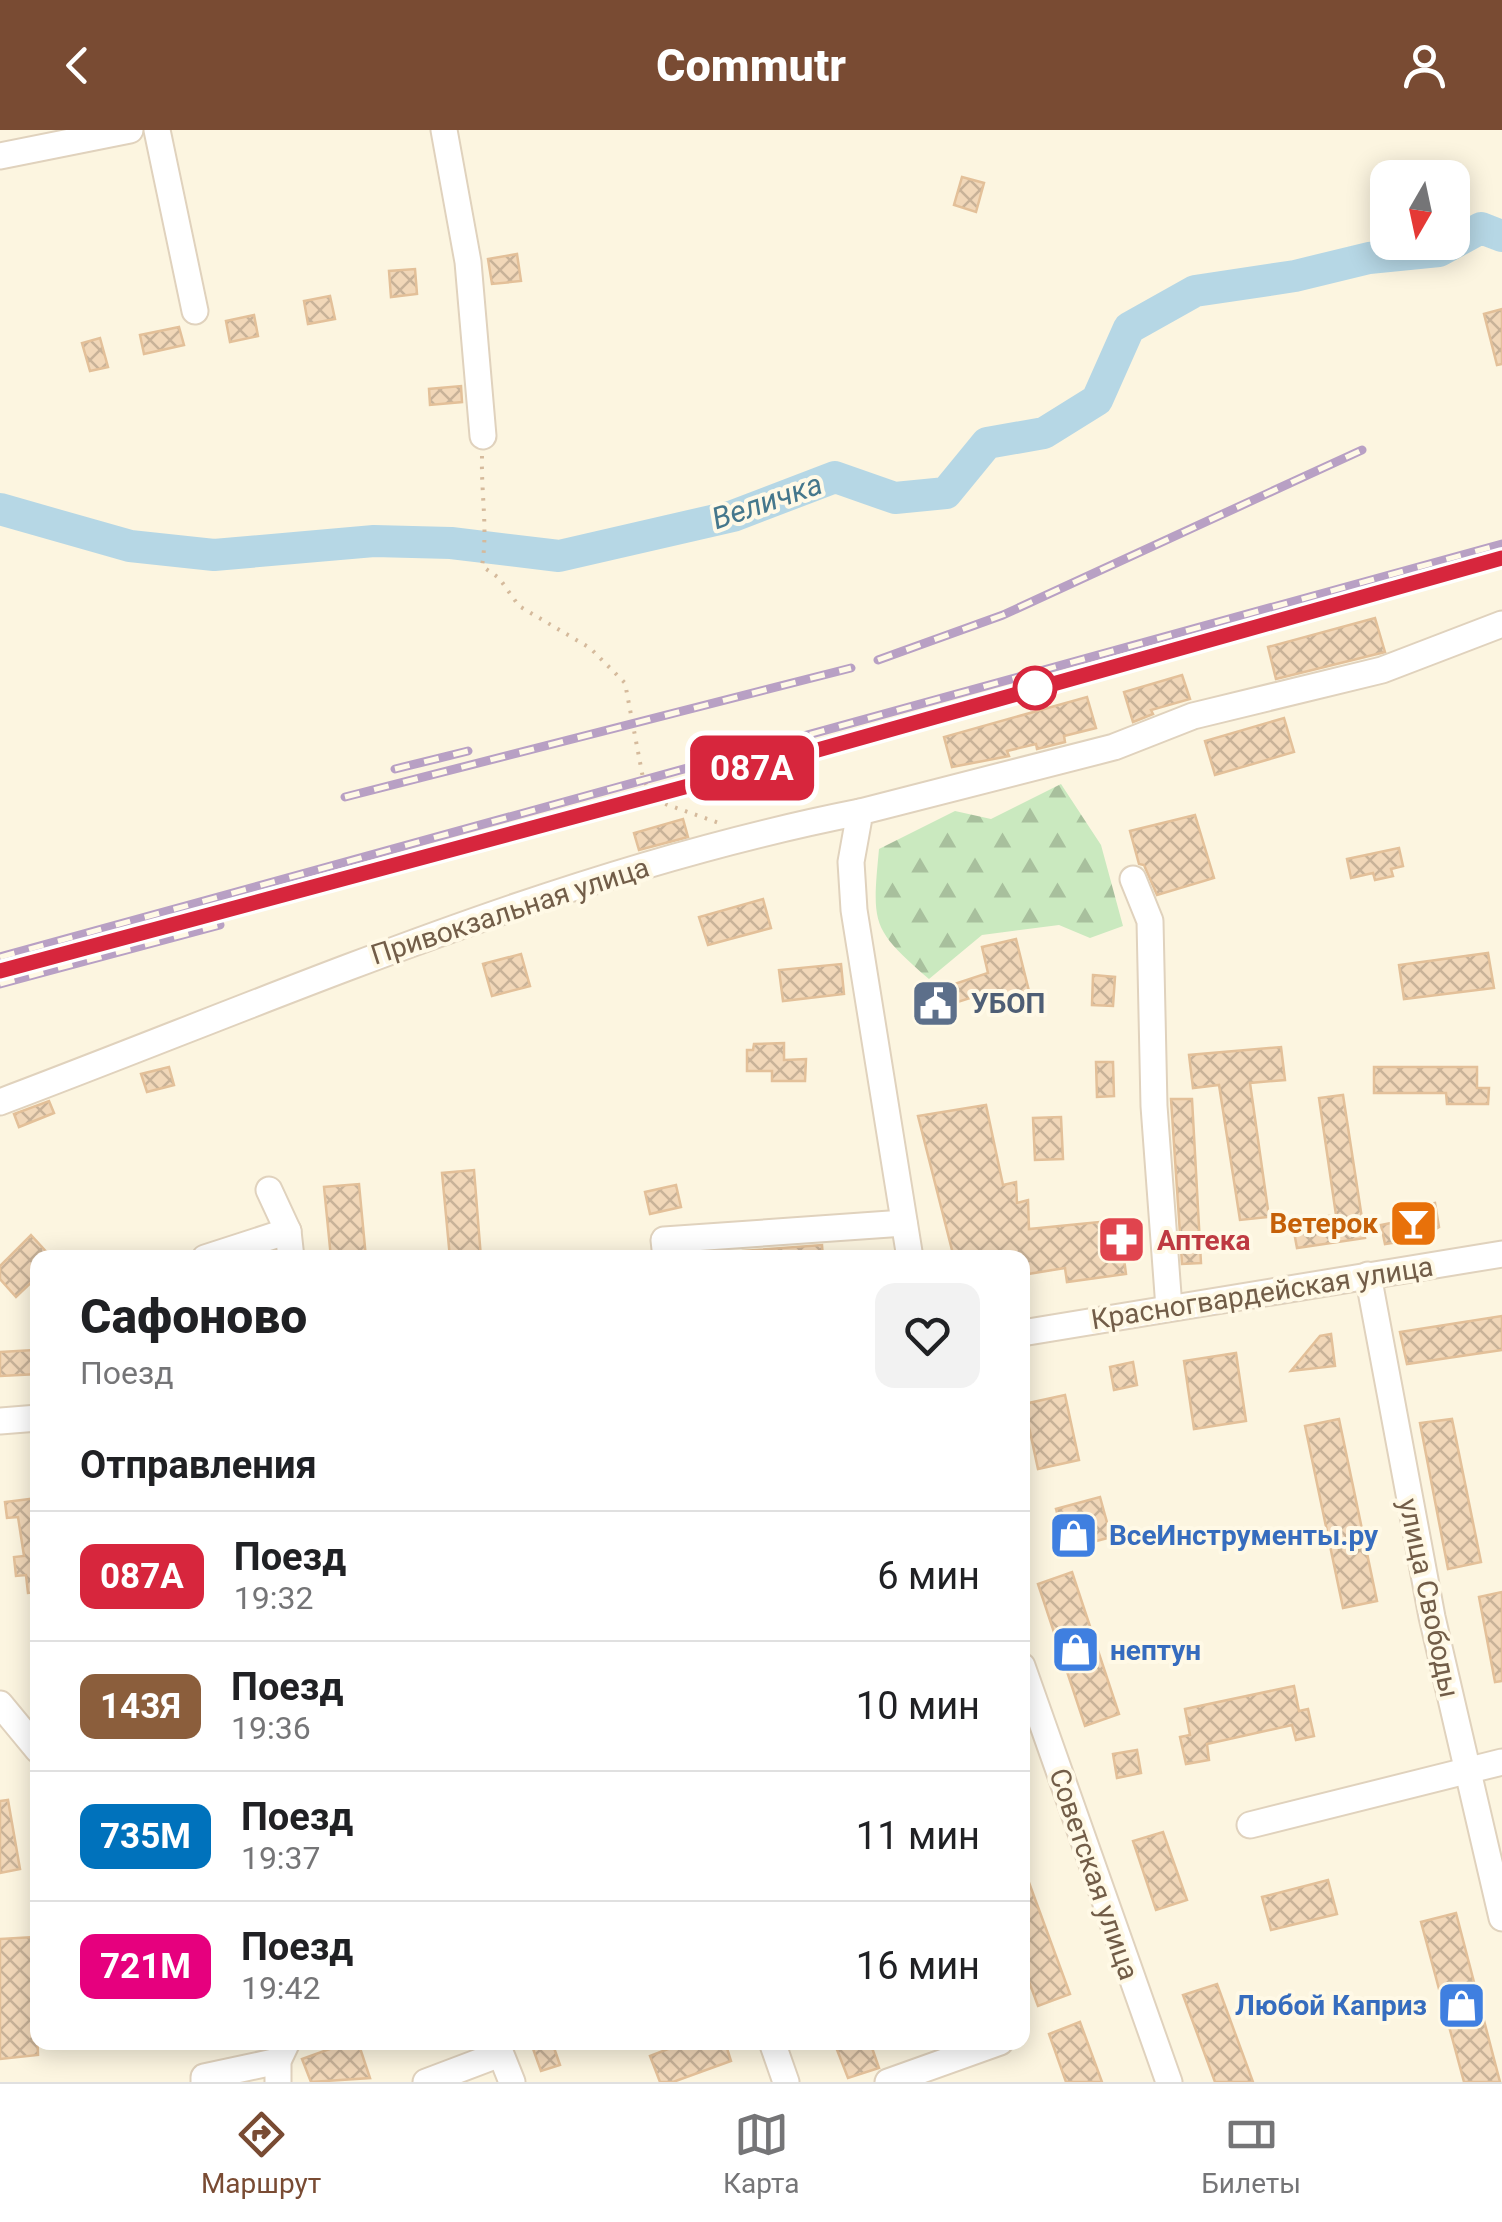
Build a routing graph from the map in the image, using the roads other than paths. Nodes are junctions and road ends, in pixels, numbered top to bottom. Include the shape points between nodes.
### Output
1 (130, 130) edge
2 (156, 130) edge
3 (444, 130) edge
4 (0, 156) edge
5 (195, 310) dead end
6 (483, 436) road end
7 (1502, 624) edge
8 (860, 812) junction
9 (1133, 879) dead end
10 (0, 1102) edge
11 (268, 1190) dead end
12 (904, 1223) junction
13 (288, 1231) junction
14 (230, 1250) edge
15 (290, 1250) edge
16 (665, 1250) edge
17 (909, 1250) edge
18 (1502, 1254) edge
19 (1368, 1275) junction
20 (1168, 1308) junction
21 (1030, 1332) edge
22 (30, 1419) edge
23 (0, 1421) edge
24 (0, 1704) edge
25 (1030, 1717) edge
26 (30, 1740) edge
27 (1502, 1762) edge
28 (1466, 1768) junction
29 (1250, 1825) dead end
30 (1502, 1918) edge
31 (494, 2050) edge
32 (499, 2050) edge
33 (775, 2050) edge
34 (978, 2050) edge
35 (281, 2062) edge
36 (204, 2082) edge
37 (426, 2082) edge
38 (512, 2082) edge
39 (786, 2082) edge
40 (888, 2082) edge
41 (1169, 2082) edge

1 - 4 street
2 - 5 street
3 - 6 street via 468,262
7 - 8 street, Привокзальная улица via 1382,670 1193,716 1114,746
8 - 10 street, Привокзальная улица via 743,835 483,915
8 - 12 street via 851,862 854,910
9 - 20 street via 1150,921
11 - 13 street
12 - 16 street via 664,1240
12 - 17 street
13 - 14 street
13 - 15 street
18 - 19 street, Красногвардейская улица
19 - 20 street, Красногвардейская улица
19 - 28 street, улица Свободы
20 - 21 street, Красногвардейская улица
22 - 23 street
24 - 26 street
25 - 41 street, Советская улица
27 - 28 street
28 - 29 street
28 - 30 street, улица Свободы
31 - 37 street
32 - 38 street
33 - 39 street
34 - 40 street
35 - 36 street

